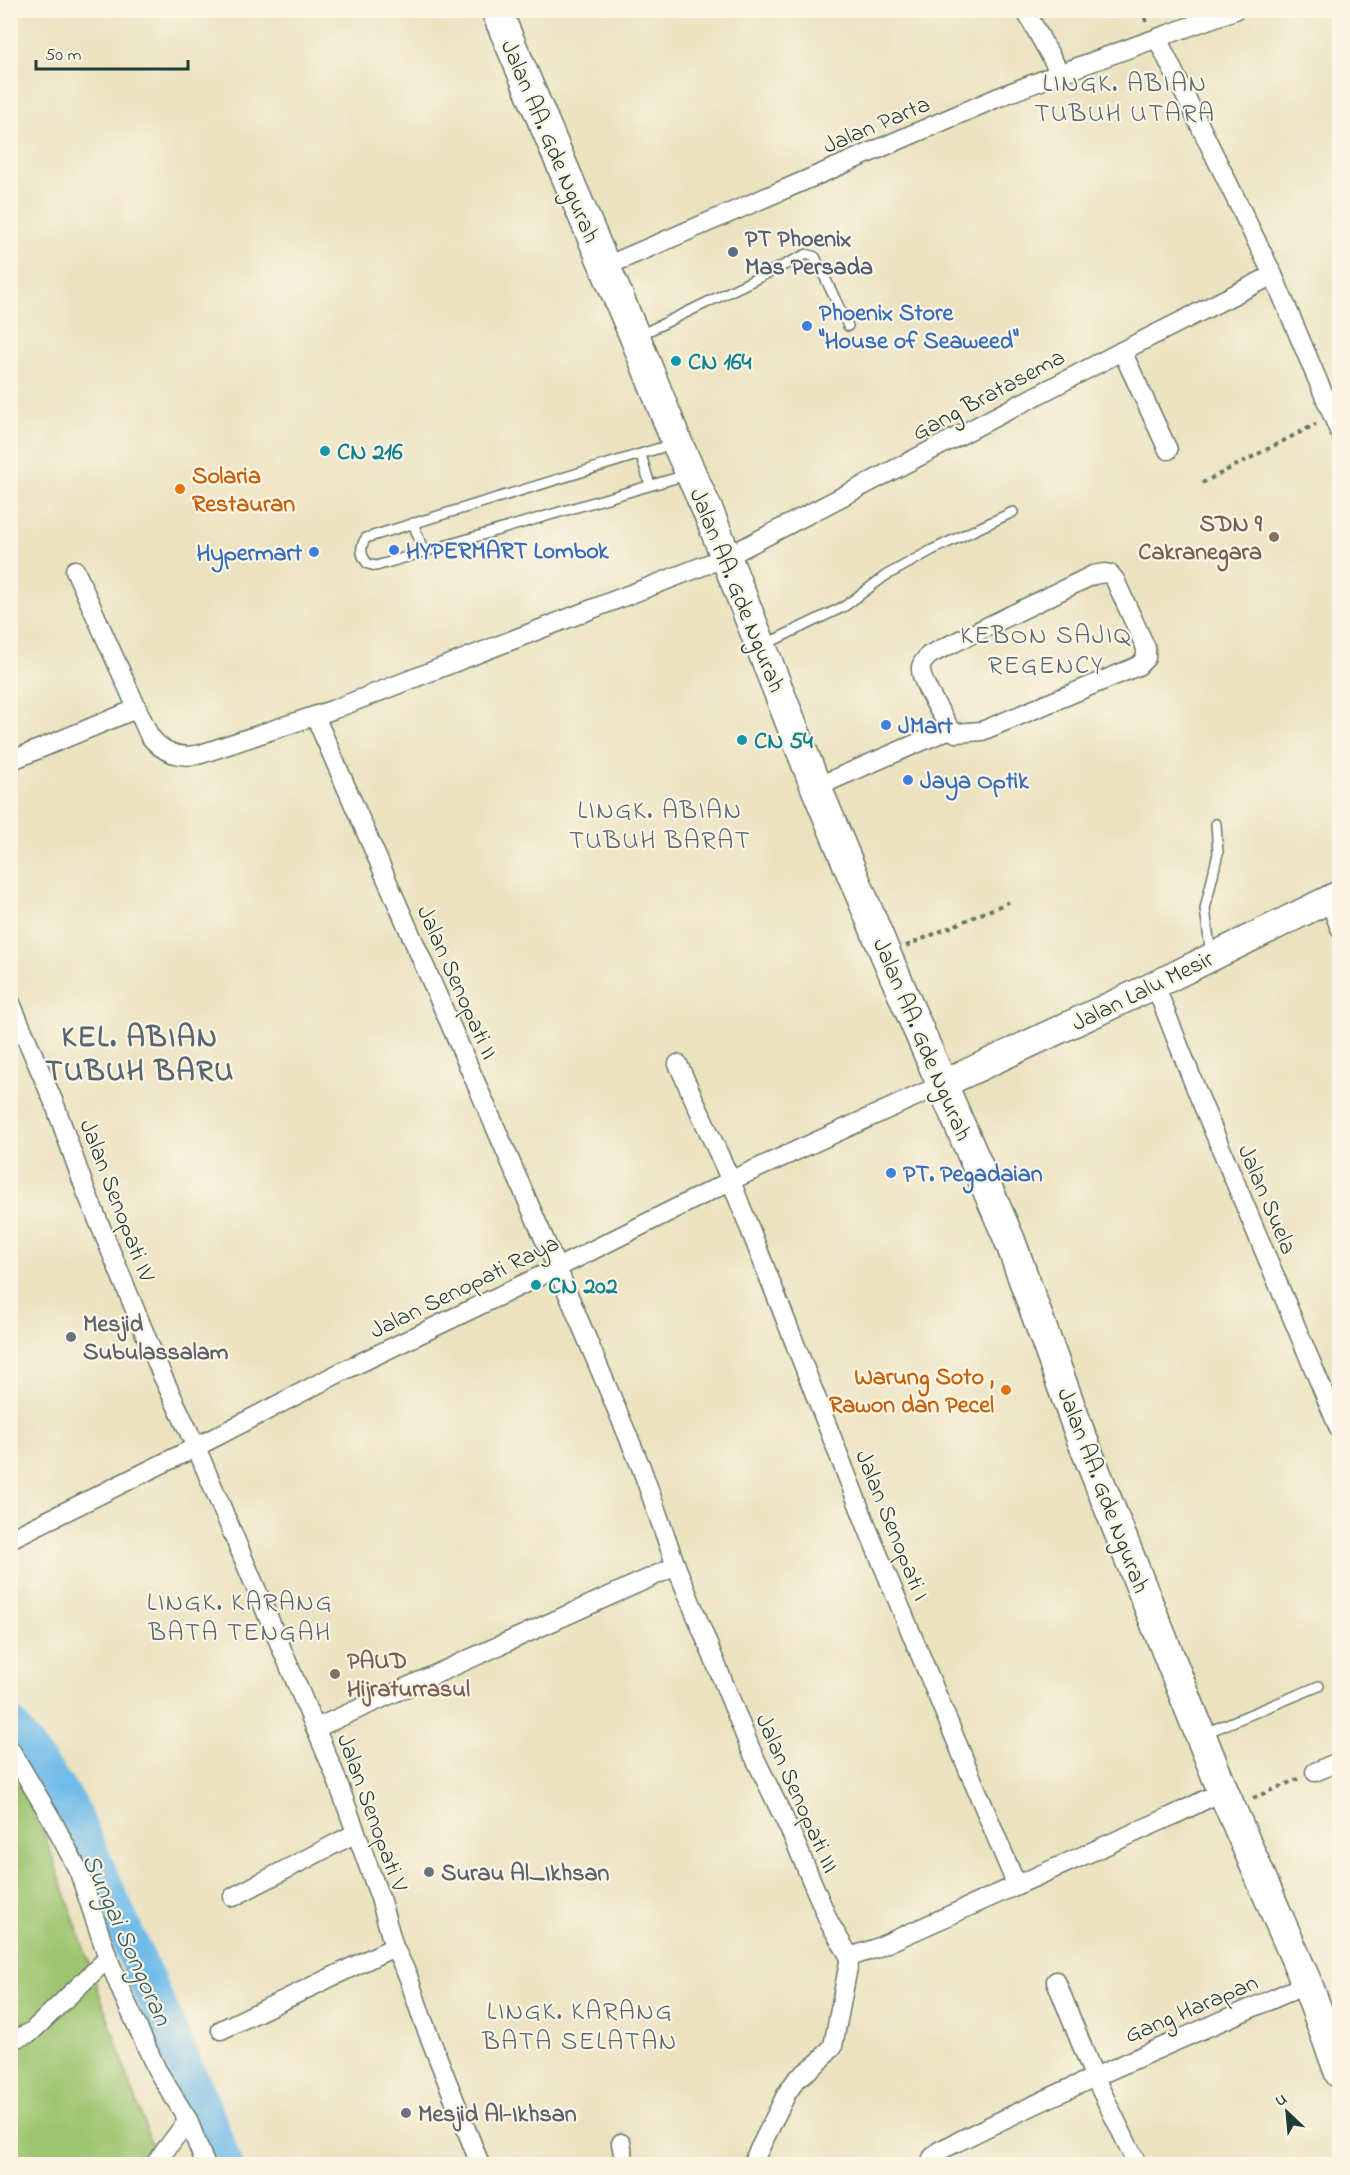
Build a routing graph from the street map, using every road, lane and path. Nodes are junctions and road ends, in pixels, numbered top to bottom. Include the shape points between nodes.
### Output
1 (496, 10) edge
2 (1025, 10) edge
3 (1235, 10) edge
4 (1164, 37) junction
5 (1060, 73) junction
6 (604, 267) junction
7 (1273, 275) junction
8 (848, 326) dead end
9 (635, 337) junction
10 (1122, 351) junction
11 (1336, 424) edge
12 (677, 443) junction
13 (1168, 450) dead end
14 (641, 455) junction
15 (691, 473) junction
16 (1202, 483) dead end
17 (650, 485) junction
18 (1013, 512) dead end
19 (413, 523) junction
20 (424, 552) junction
21 (726, 557) junction
22 (75, 570) dead end
23 (762, 646) junction
24 (136, 709) junction
25 (315, 716) junction
26 (950, 729) junction
27 (10, 761) edge
28 (816, 787) junction
29 (1216, 824) dead end
30 (1334, 897) edge
31 (1009, 902) dead end
32 (1340, 928) edge
33 (886, 955) junction
34 (1211, 957) junction
35 (1155, 985) junction
36 (10, 1001) edge
37 (678, 1064) dead end
38 (943, 1084) junction
39 (731, 1181) junction
40 (557, 1268) junction
41 (1340, 1431) edge
42 (196, 1448) junction
43 (10, 1539) edge
44 (676, 1566) junction
45 (1318, 1686) dead end
46 (316, 1728) junction
47 (1201, 1734) junction
48 (10, 1749) edge
49 (1340, 1761) edge
50 (1315, 1772) joint
51 (1226, 1799) junction
52 (356, 1833) junction
53 (1016, 1884) junction
54 (232, 1897) dead end
55 (394, 1947) junction
56 (850, 1957) junction
57 (108, 1958) junction
58 (1056, 1981) dead end
59 (1307, 1984) junction
60 (221, 2030) dead end
61 (10, 2037) edge
62 (1340, 2073) edge
63 (1094, 2076) junction
64 (188, 2120) junction
65 (621, 2143) dead end
66 (155, 2164) edge
67 (205, 2164) edge
68 (480, 2164) edge
69 (626, 2164) edge
70 (752, 2164) edge
71 (930, 2164) edge
72 (1137, 2164) edge

1 - 6 main road, Jalan AA. Gde Ngurah
2 - 5 street
3 - 4 street, Jalan Parta
4 - 5 street, Jalan Parta
4 - 7 street
5 - 6 street, Jalan Parta
6 - 9 main road, Jalan AA. Gde Ngurah
7 - 10 street, Gang Bratasema
7 - 11 street
8 - 9 lane via 818,262 807,254
9 - 12 main road, Jalan AA. Gde Ngurah
10 - 13 street
10 - 21 street, Gang Bratasema
11 - 16 path
12 - 14 lane
12 - 15 main road, Jalan AA. Gde Ngurah
14 - 17 lane
14 - 19 lane
15 - 17 lane
15 - 21 main road, Jalan AA. Gde Ngurah
17 - 20 lane
18 - 23 lane via 932,550 885,576 845,606
19 - 20 lane
19 - 20 lane via 366,538 361,552 368,564 376,566
21 - 23 main road, Jalan AA. Gde Ngurah
21 - 25 street, Gang Bratasema
22 - 24 street, Gang Bratasema
23 - 28 main road, Jalan AA. Gde Ngurah
24 - 25 street, Gang Bratasema via 153,741 165,750 186,756
24 - 27 street
25 - 40 street, Jalan Senopati II
26 - 26 street via 956,733 982,731 1143,662 1146,648 1110,574 1094,575 929,655 921,669 924,680
26 - 28 street
28 - 33 main road, Jalan AA. Gde Ngurah
29 - 34 lane via 1218,853 1205,909
30 - 32 street
30 - 34 street, Jalan Lalu Mesir
31 - 33 path
33 - 38 main road, Jalan AA. Gde Ngurah
34 - 35 street, Jalan Lalu Mesir
35 - 38 street, Jalan Lalu Mesir
35 - 41 street, Jalan Suela
36 - 42 street, Jalan Senopati IV via 56,1105 84,1189
37 - 39 street, Jalan Senopati I
38 - 39 street, Jalan Senopati Raya
38 - 47 main road, Jalan AA. Gde Ngurah via 1010,1241 1080,1434
39 - 40 street, Jalan Senopati Raya
39 - 53 street, Jalan Senopati I via 871,1537
40 - 42 street, Jalan Senopati Raya via 339,1373
40 - 44 street, Jalan Senopati III via 641,1467
42 - 43 street, Jalan Senopati Raya
42 - 46 street, Jalan Senopati V
44 - 46 street
44 - 56 street, Jalan Senopati III via 752,1750 830,1924
45 - 47 lane
46 - 52 street, Jalan Senopati V
47 - 51 main road, Jalan AA. Gde Ngurah
48 - 57 street via 79,1872
49 - 50 street
50 - 51 path
51 - 53 street via 1174,1815
51 - 59 main road, Jalan AA. Gde Ngurah
52 - 54 street
52 - 55 street, Jalan Senopati V
53 - 56 street
55 - 60 street
55 - 68 street, Jalan Senopati V
56 - 70 street via 832,2046 787,2092
57 - 61 street via 30,2033
57 - 64 street via 157,2070
58 - 63 street
59 - 62 main road, Jalan AA. Gde Ngurah
59 - 63 street, Gang Harapan
63 - 71 street, Gang Harapan via 939,2151
63 - 72 street
64 - 66 street
64 - 67 street
65 - 69 street

